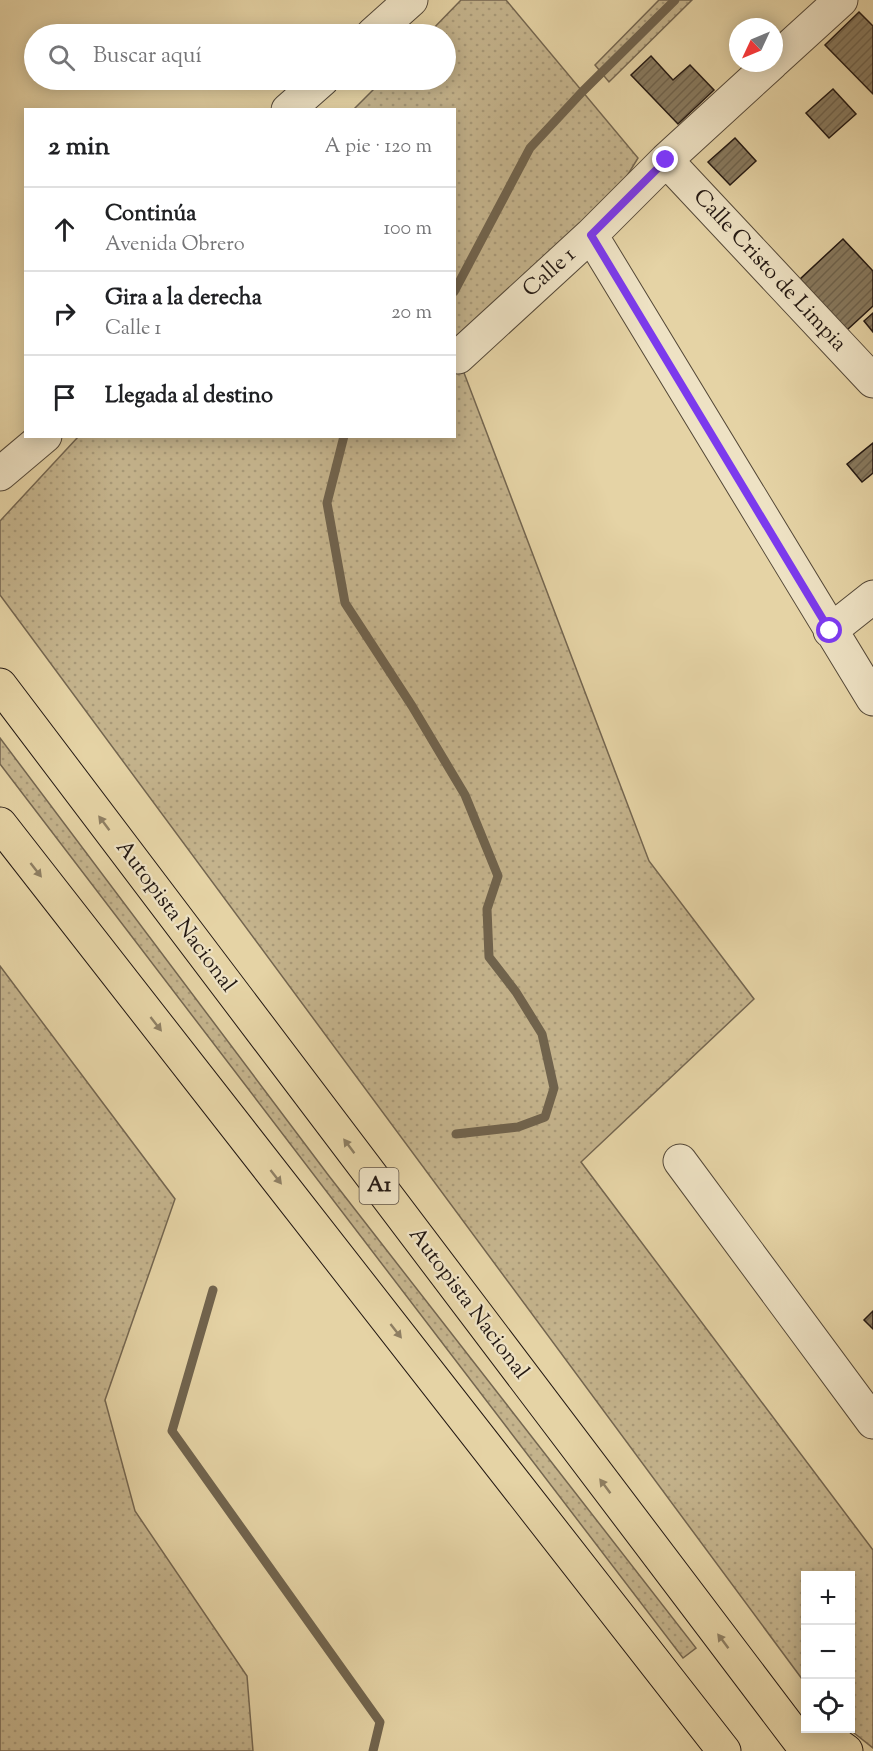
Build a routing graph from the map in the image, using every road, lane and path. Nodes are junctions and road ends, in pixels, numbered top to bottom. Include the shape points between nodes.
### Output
1 (411, 0) edge
2 (841, 0) edge
3 (383, 24) edge
4 (783, 53) edge
5 (762, 72) edge
6 (311, 90) edge
7 (290, 108) edge
8 (666, 160) junction
9 (591, 235) junction
10 (458, 357) dead end
11 (873, 381) edge
12 (43, 438) edge
13 (0, 474) edge
14 (873, 597) edge
15 (830, 631) junction
16 (0, 685) edge
17 (873, 699) edge
18 (0, 824) edge
19 (680, 1161) dead end
20 (873, 1422) edge
21 (758, 1688) junction
22 (801, 1718) edge
23 (821, 1733) edge
24 (720, 1747) edge
25 (807, 1751) edge
26 (846, 1751) edge

1 - 3 street
2 - 4 street, Calle 1
5 - 8 street, Calle 1
6 - 7 street
8 - 9 street, Calle 1
8 - 11 street, Calle Cristo de Limpia
9 - 10 street, Calle 1
9 - 15 street
12 - 13 street
14 - 15 street
15 - 17 street
21 -> 16 highway, Autopista Nacional / A1
18 -> 24 highway
19 - 20 street
21 - 22 highway
21 - 25 highway, Autopista Nacional / A1
23 - 26 highway

